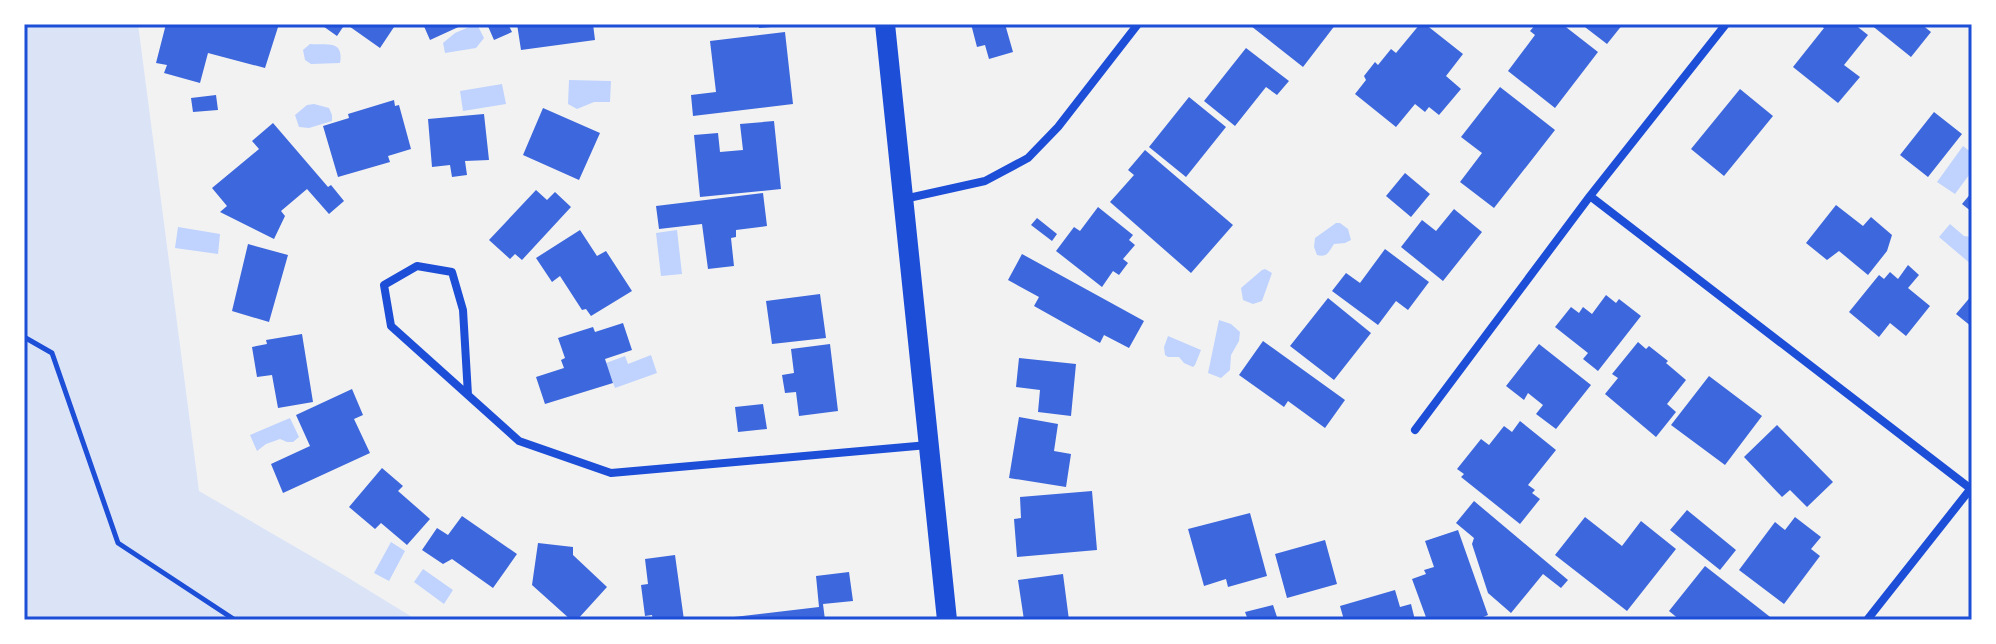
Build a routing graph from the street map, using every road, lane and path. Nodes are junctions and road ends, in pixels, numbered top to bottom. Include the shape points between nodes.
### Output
1 (885, 24) edge
2 (1138, 24) edge
3 (1726, 24) edge
4 (1590, 196) junction
5 (903, 199) junction
6 (24, 337) edge
7 (468, 395) junction
8 (1415, 430) dead end
9 (929, 445) junction
10 (1972, 488) edge
11 (235, 620) edge
12 (947, 620) edge
13 (1867, 620) edge

1 - 5 main road
2 - 5 street via 1028,158 985,181
3 - 4 street
4 - 8 street
4 - 10 street
5 - 9 main road
6 - 11 path via 52,353 118,543
7 - 7 street via 391,326 384,285 417,266 452,272 463,310
7 - 9 street via 519,441 611,473
9 - 12 main road
10 - 13 street

